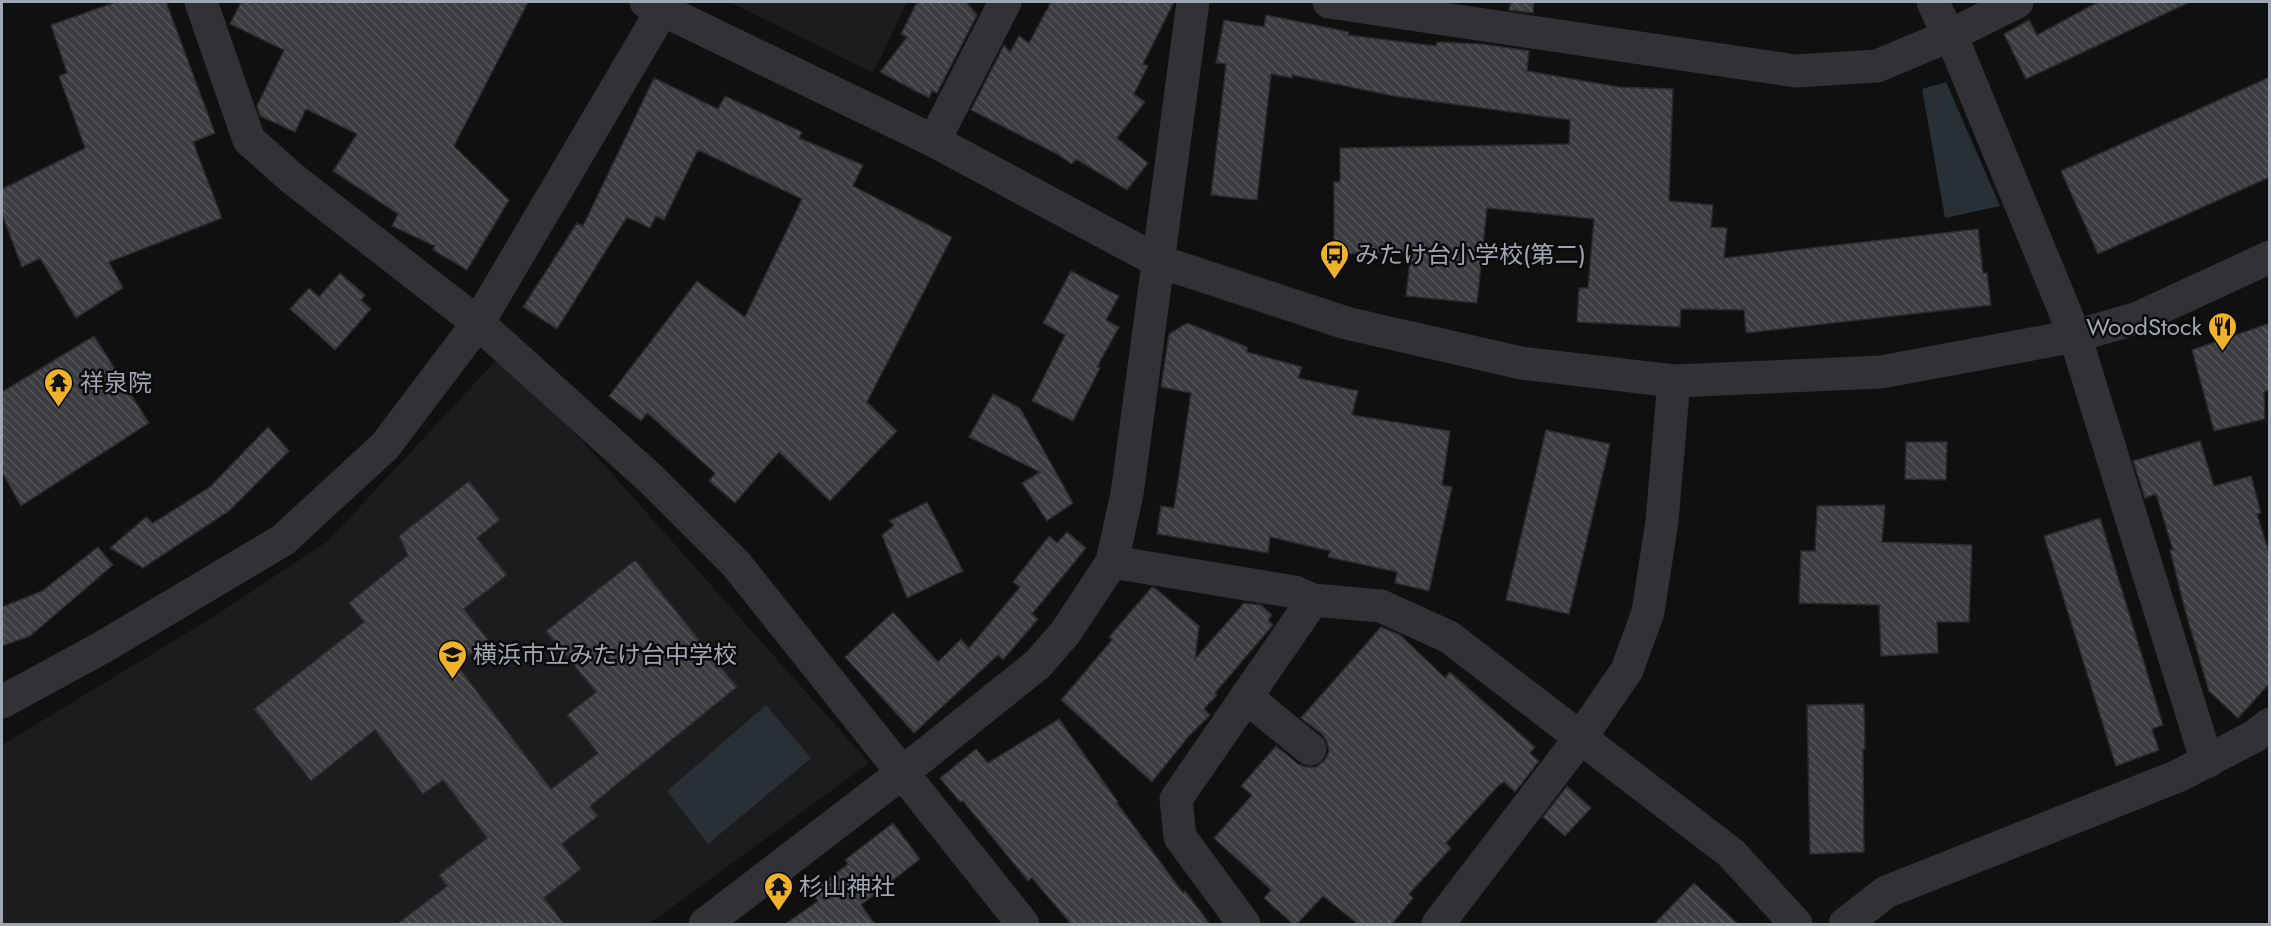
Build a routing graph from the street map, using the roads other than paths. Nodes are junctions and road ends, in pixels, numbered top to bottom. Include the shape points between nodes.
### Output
1 (201, 2) edge
2 (1005, 2) edge
3 (1193, 2) edge
4 (1329, 2) edge
5 (1933, 2) edge
6 (2017, 2) edge
7 (659, 4) edge
8 (1951, 35) junction
9 (934, 141) junction
10 (2270, 257) edge
11 (1158, 261) junction
12 (478, 323) junction
13 (2075, 336) junction
14 (1674, 381) junction
15 (1112, 562) junction
16 (1313, 600) junction
17 (1246, 697) junction
18 (2, 702) edge
19 (2270, 724) edge
20 (1581, 737) junction
21 (1310, 750) dead end
22 (2207, 762) junction
23 (902, 772) junction
24 (705, 924) edge
25 (1023, 924) edge
26 (1244, 924) edge
27 (1438, 924) edge
28 (1796, 924) edge
29 (1845, 924) edge

1 - 12 street via 249,140
2 - 9 street
3 - 11 street
4 - 8 street via 1796,71 1877,66
5 - 8 street
6 - 8 street
7 - 9 street
7 - 12 street
8 - 13 street
9 - 11 street
10 - 13 street via 2138,318
11 - 14 street via 1346,323 1521,363
11 - 15 street via 1127,494
12 - 18 street via 385,446 283,540
12 - 23 street via 651,479 736,564
13 - 14 street via 1881,372
13 - 22 street
14 - 20 street via 1662,521 1648,612 1627,669
15 - 16 street via 1295,592
15 - 23 street via 1065,633 1038,664
16 - 17 street
16 - 20 street via 1381,606 1449,638
17 - 21 street
17 - 26 street via 1176,799 1180,837
19 - 22 street
20 - 27 street
20 - 28 street via 1731,853
22 - 29 street via 1886,892
23 - 24 street
23 - 25 street

